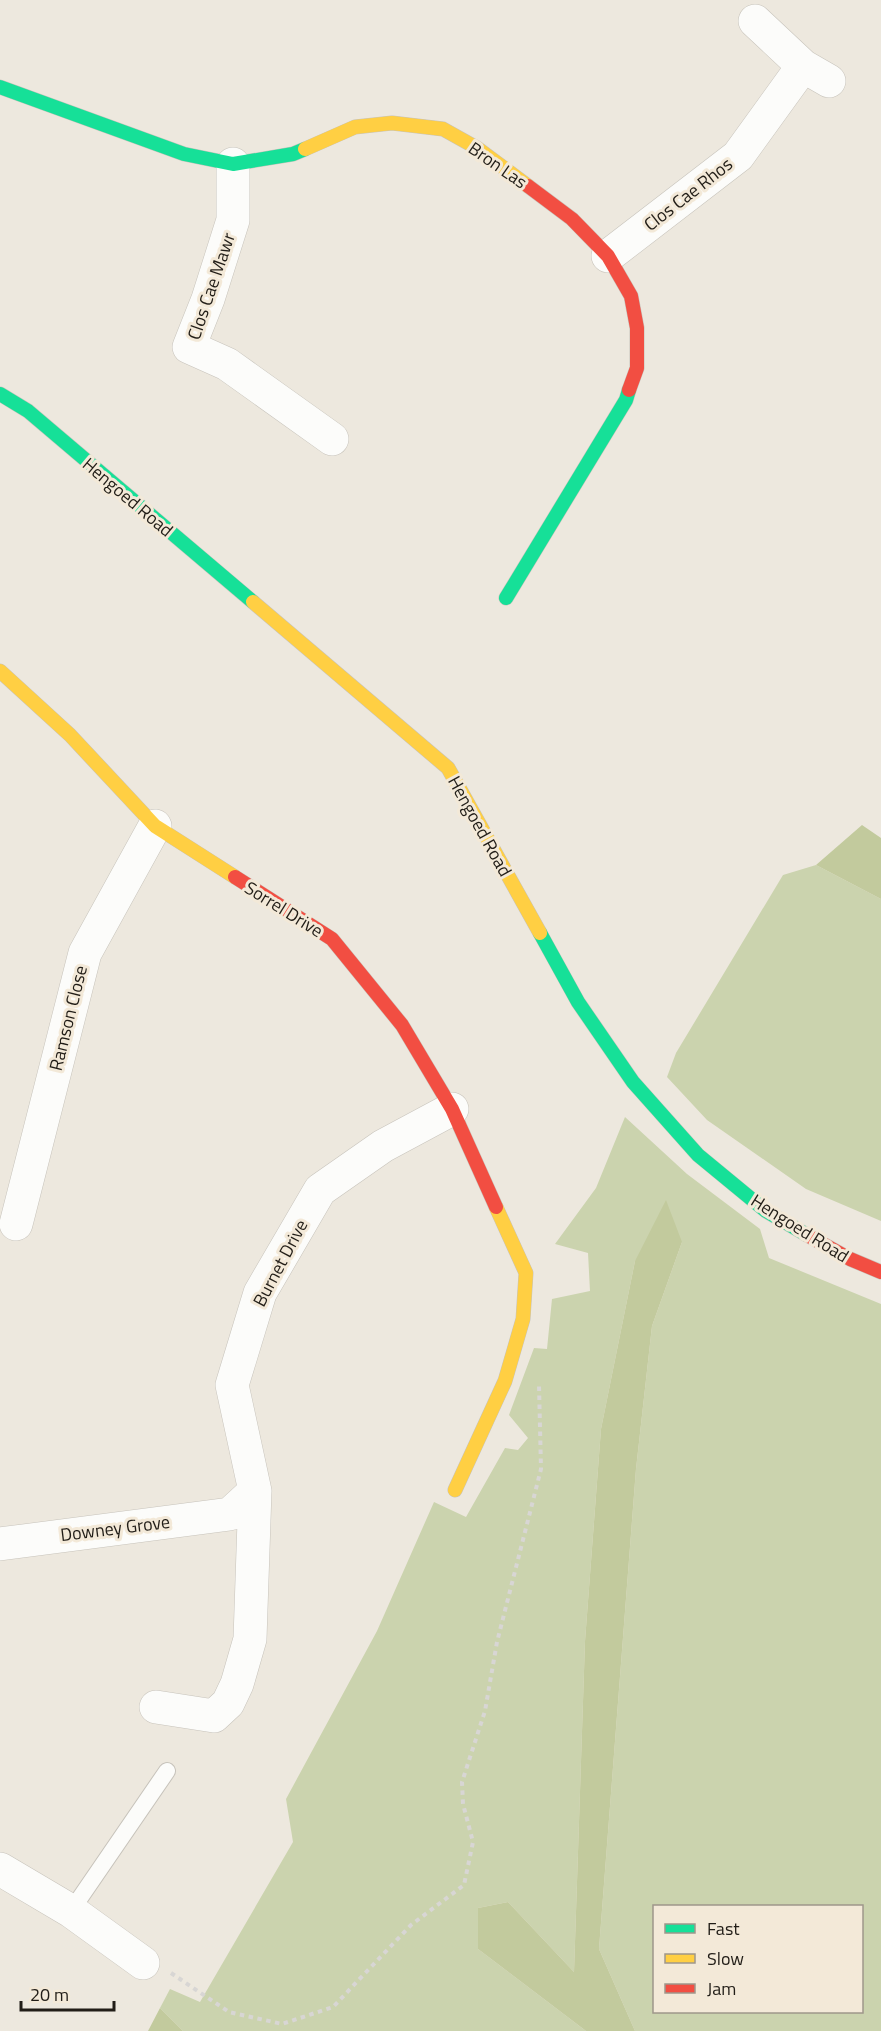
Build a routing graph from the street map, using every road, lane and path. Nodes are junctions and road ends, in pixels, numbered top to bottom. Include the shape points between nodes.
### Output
1 (755, 21) dead end
2 (0, 87) edge
3 (233, 164) junction
4 (608, 256) junction
5 (0, 394) edge
6 (332, 439) dead end
7 (506, 598) dead end
8 (0, 671) edge
9 (155, 826) junction
10 (452, 1109) junction
11 (16, 1224) dead end
12 (881, 1272) edge
13 (539, 1384) dead end
14 (455, 1490) dead end
15 (255, 1491) junction
16 (0, 1544) edge
17 (156, 1707) dead end
18 (167, 1771) dead end
19 (0, 1869) edge
20 (71, 1911) junction
21 (157, 1968) joint

1 - 4 street, Clos Cae Rhos via 816,74 738,156
2 - 3 street, Bron Las via 184,154
3 - 4 street, Bron Las via 293,154 355,127 392,123 443,129 477,148 572,219
3 - 6 street, Clos Cae Mawr via 233,220 189,347 226,364
4 - 7 street, Bron Las via 631,296 637,328 637,368 626,400
5 - 12 street, Hengoed Road via 28,411 448,768 578,1002 633,1083 698,1155 766,1211 850,1259
8 - 9 street, Sorrel Drive via 70,735
9 - 10 street, Sorrel Drive via 332,939 402,1025
9 - 11 street, Ramson Close via 85,953
10 - 14 street, Sorrel Drive via 526,1273 523,1319 505,1381
10 - 15 street, Burnet Drive via 382,1146 320,1190 260,1293 232,1385
13 - 21 path via 541,1469 497,1642 484,1711 462,1782 473,1842 464,1885 411,1924 333,2007 282,2024 229,2012
15 - 16 street, Downey Grove via 230,1514
15 - 17 street, Burnet Drive via 250,1639 237,1684 228,1703 214,1716
18 - 20 lane
19 - 20 street
20 - 21 street

